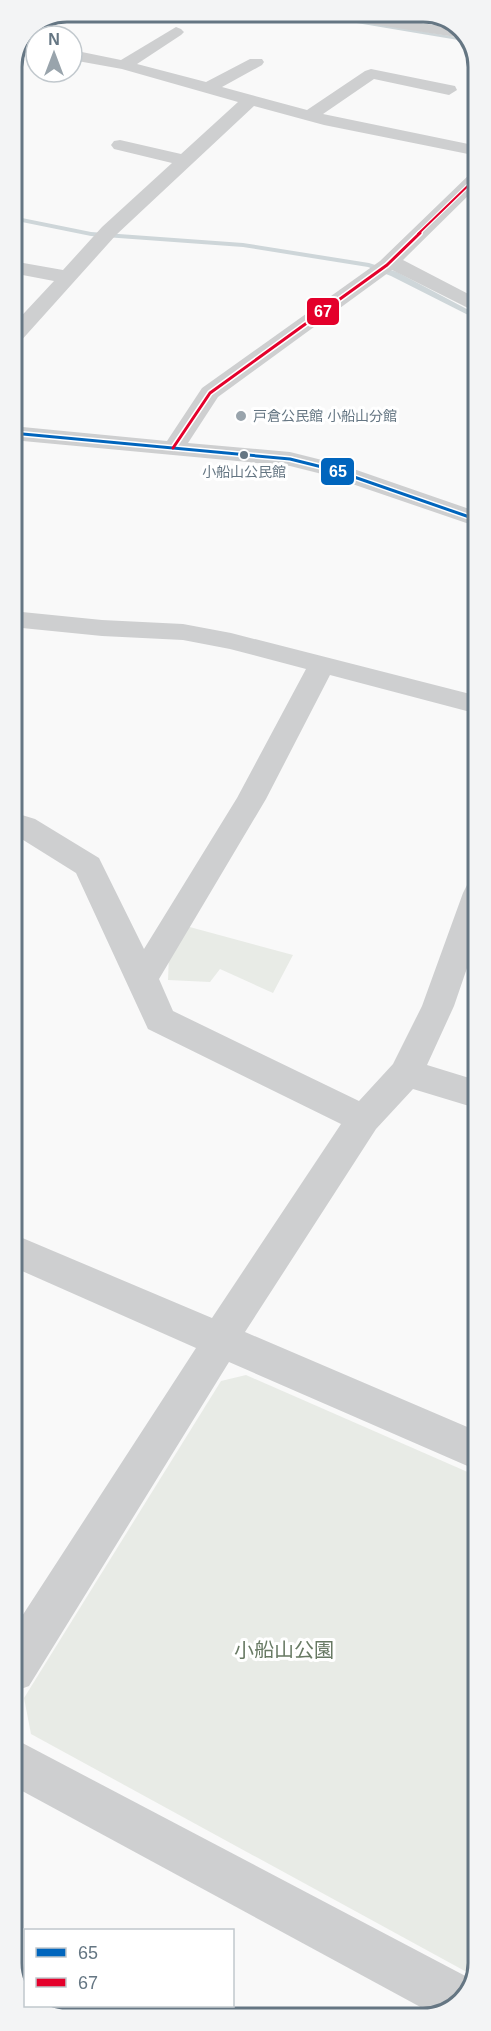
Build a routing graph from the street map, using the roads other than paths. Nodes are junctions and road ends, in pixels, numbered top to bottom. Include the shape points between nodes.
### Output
1 (392, 23) edge
2 (176, 32) dead end
3 (451, 33) edge
4 (84, 57) edge
5 (256, 62) dead end
6 (124, 65) junction
7 (208, 88) junction
8 (449, 90) dead end
9 (250, 100) junction
10 (309, 116) junction
11 (120, 145) dead end
12 (468, 149) edge
13 (184, 160) junction
14 (468, 186) edge
15 (384, 267) junction
16 (22, 269) edge
17 (67, 277) junction
18 (468, 304) edge
19 (22, 328) edge
20 (22, 434) edge
21 (173, 448) junction
22 (468, 517) edge
23 (22, 620) edge
24 (322, 664) junction
25 (468, 702) edge
26 (22, 825) edge
27 (468, 921) edge
28 (143, 979) junction
29 (406, 1073) junction
30 (468, 1092) edge
31 (364, 1119) junction
32 (22, 1254) edge
33 (221, 1340) junction
34 (468, 1447) edge
35 (22, 1656) edge
36 (22, 1766) edge
37 (453, 1997) edge

1 - 3 street
2 - 6 street
4 - 6 street
5 - 7 street
6 - 7 street
7 - 9 street
8 - 10 street via 371,74
9 - 10 street
9 - 13 street
10 - 12 street
11 - 13 street
13 - 17 street
14 - 15 street
15 - 18 street
15 - 21 street via 210,393
16 - 17 street
17 - 19 street
20 - 21 street
21 - 22 street via 290,459 334,470
23 - 24 street via 183,632
24 - 25 street
24 - 28 street via 251,799
26 - 28 street via 88,866
27 - 29 street via 438,1006
28 - 31 street via 160,1020
29 - 30 street
29 - 31 street
31 - 33 street
32 - 33 street
33 - 34 street
33 - 35 street
36 - 37 street

